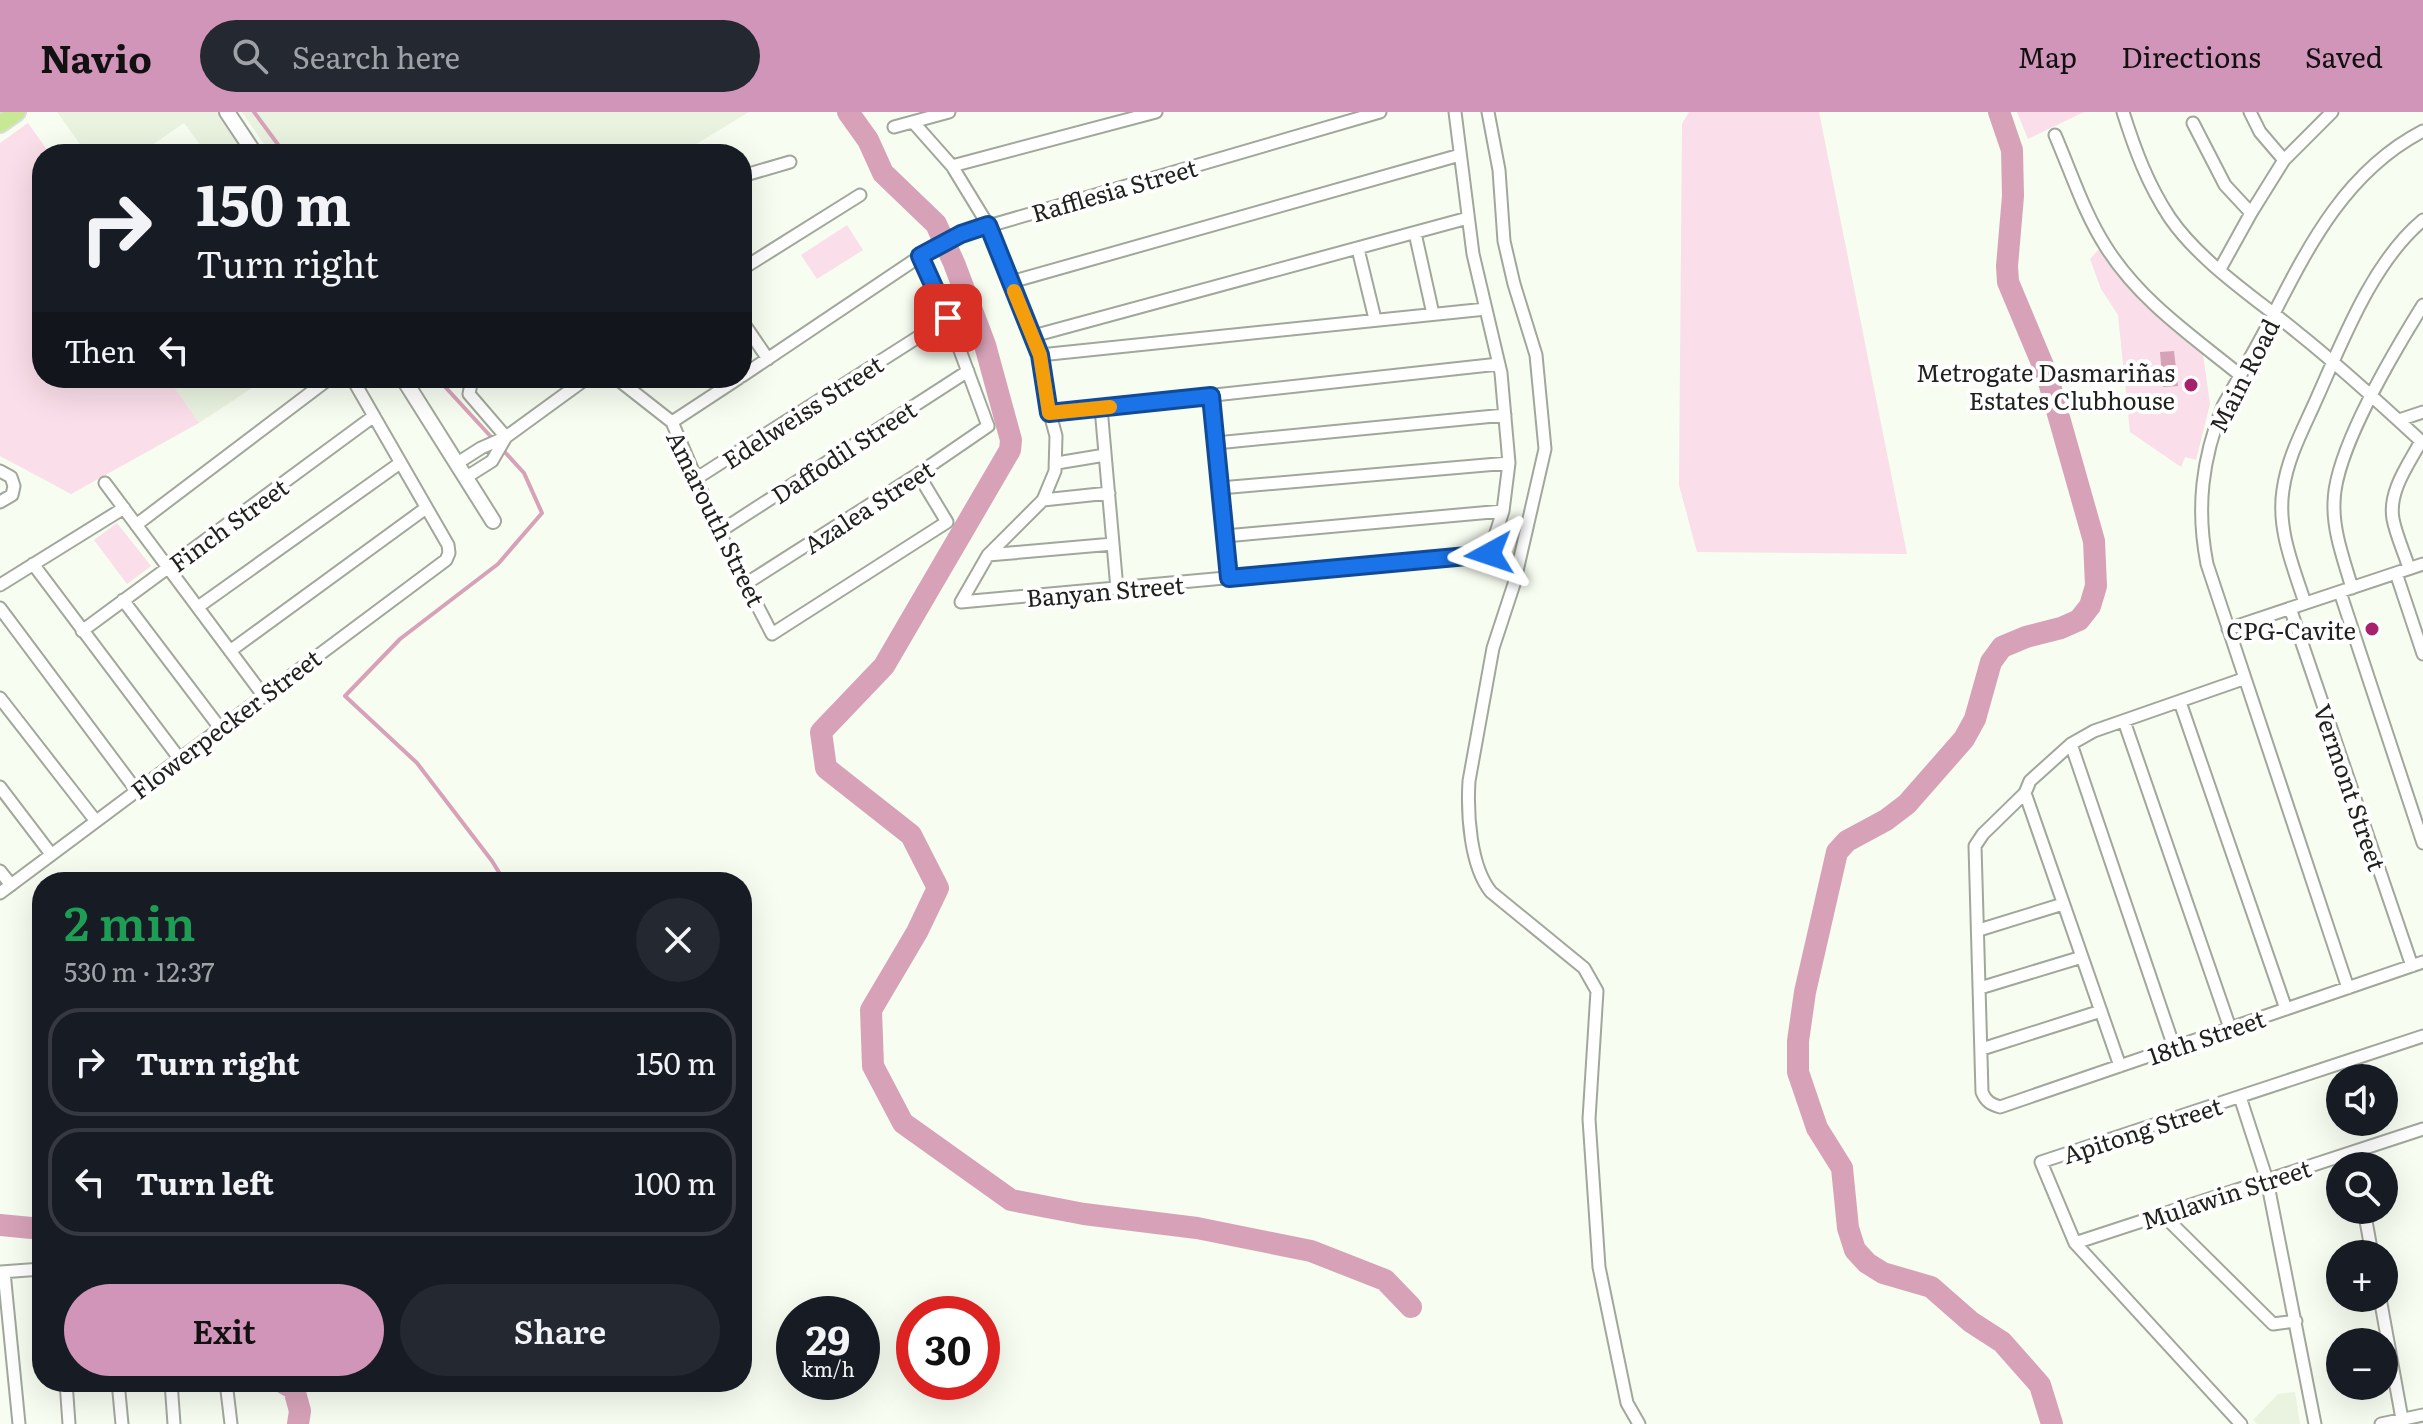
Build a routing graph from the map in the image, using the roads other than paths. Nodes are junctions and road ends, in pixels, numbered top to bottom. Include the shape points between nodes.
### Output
1 (17, 112) edge
2 (227, 112) edge
3 (949, 112) edge
4 (1156, 112) edge
5 (1380, 112) edge
6 (1455, 112) edge
7 (1488, 112) edge
8 (2123, 112) edge
9 (2250, 112) edge
10 (2330, 113) edge
11 (913, 122) junction
12 (2193, 123) dead end
13 (0, 124) edge
14 (894, 127) dead end
15 (2423, 131) edge
16 (2055, 135) dead end
17 (248, 144) edge
18 (1460, 155) junction
19 (2284, 160) junction
20 (790, 162) dead end
21 (952, 166) junction
22 (752, 173) edge
23 (860, 195) dead end
24 (2251, 213) junction
25 (1468, 218) junction
26 (2423, 220) edge
27 (988, 225) junction
28 (1415, 233) junction
29 (1358, 249) junction
30 (920, 256) junction
31 (752, 263) edge
32 (2220, 269) junction
33 (1011, 282) junction
34 (2423, 305) edge
35 (1486, 309) junction
36 (2274, 313) junction
37 (1433, 314) junction
38 (948, 318) junction
39 (1375, 319) junction
40 (752, 336) edge
41 (1033, 336) junction
42 (1040, 355) junction
43 (768, 359) junction
44 (2333, 361) junction
45 (1499, 364) junction
46 (752, 370) edge
47 (968, 371) junction
48 (2240, 375) junction
49 (317, 388) edge
50 (358, 388) edge
51 (410, 388) edge
52 (470, 388) edge
53 (573, 388) edge
54 (629, 388) edge
55 (724, 388) edge
56 (1211, 396) junction
57 (2373, 396) junction
58 (1101, 408) junction
59 (2423, 412) edge
60 (1049, 413) junction
61 (1505, 415) junction
62 (374, 416) junction
63 (2399, 420) junction
64 (672, 422) junction
65 (506, 437) junction
66 (2422, 442) edge
67 (1216, 443) junction
68 (1105, 455) junction
69 (400, 463) junction
70 (1057, 463) junction
71 (1509, 463) junction
72 (456, 464) junction
73 (0, 471) edge
74 (918, 474) junction
75 (465, 478) junction
76 (697, 478) junction
77 (105, 483) dead end
78 (1220, 488) junction
79 (1109, 493) junction
80 (1043, 500) junction
81 (0, 502) edge
82 (124, 508) junction
83 (426, 508) junction
84 (1503, 511) junction
85 (493, 521) dead end
86 (136, 525) junction
87 (719, 532) junction
88 (1225, 536) junction
89 (1113, 544) junction
90 (988, 555) junction
91 (33, 564) junction
92 (2423, 564) edge
93 (168, 568) junction
94 (2409, 568) junction
95 (2396, 573) junction
96 (1229, 578) junction
97 (747, 583) junction
98 (0, 585) edge
99 (1117, 589) junction
100 (2346, 590) junction
101 (123, 600) junction
102 (2305, 603) junction
103 (198, 607) junction
104 (0, 608) edge
105 (2290, 608) junction
106 (2228, 629) junction
107 (82, 631) junction
108 (230, 651) junction
109 (2423, 654) edge
110 (2243, 679) junction
111 (263, 695) junction
112 (0, 698) edge
113 (2180, 702) junction
114 (2124, 721) junction
115 (220, 728) junction
116 (2071, 744) junction
117 (179, 758) junction
118 (0, 787) edge
119 (136, 790) junction
120 (2025, 793) junction
121 (95, 820) junction
122 (2423, 843) edge
123 (51, 854) junction
124 (0, 871) edge
125 (11, 885) junction
126 (0, 893) edge
127 (2063, 904) junction
128 (1979, 930) junction
129 (2082, 957) junction
130 (2417, 964) edge
131 (1980, 988) junction
132 (2348, 988) junction
133 (2286, 1009) junction
134 (2101, 1011) junction
135 (2230, 1028) junction
136 (2423, 1036) edge
137 (2174, 1047) junction
138 (1982, 1049) junction
139 (2120, 1066) junction
140 (2240, 1097) junction
141 (2423, 1129) edge
142 (2353, 1152) edge
143 (2326, 1161) edge
144 (2267, 1180) junction
145 (2162, 1214) junction
146 (2075, 1243) junction
147 (32, 1270) edge
148 (2, 1272) edge
149 (2383, 1312) edge
150 (2296, 1321) junction
151 (67, 1392) edge
152 (119, 1392) edge
153 (172, 1392) edge
154 (227, 1392) edge
155 (2423, 1415) edge
156 (2402, 1419) junction
157 (19, 1424) edge
158 (69, 1424) edge
159 (122, 1424) edge
160 (174, 1424) edge
161 (231, 1424) edge
162 (1639, 1424) edge
163 (2241, 1424) edge
164 (2315, 1424) edge
165 (2381, 1424) edge

1 - 13 main road
2 - 17 street
3 - 11 street
4 - 21 street
5 - 27 street, Rafflesia Street
6 - 18 street
7 - 162 street via 1504,241 1536,355 1545,449 1514,584 1493,648 1468,801 1483,883 1584,968 1597,991 1589,1119 1599,1267 1627,1403
8 - 32 street via 2138,159 2171,219
9 - 19 street
10 - 19 street
11 - 14 street
11 - 21 street
12 - 24 street via 2225,185
15 - 36 street, Main Road via 2375,163 2343,197 2321,226
16 - 48 street via 2093,224 2128,278
18 - 25 street
18 - 33 street
19 - 24 street
20 - 22 street
21 - 27 street
23 - 31 street
24 - 32 street
25 - 28 street
25 - 35 street
26 - 44 street via 2390,257
27 - 30 street, Rafflesia Street
27 - 33 street
28 - 29 street
28 - 37 street
29 - 39 street
29 - 41 street
30 - 38 street
30 - 43 street, Rafflesia Street
32 - 36 street
33 - 41 street
34 - 57 street
35 - 37 street
35 - 45 street
36 - 44 street
36 - 48 street, Main Road
37 - 39 street
38 - 47 street
38 - 76 street, Edelweiss Street
39 - 42 street
40 - 43 street
41 - 42 street
42 - 60 street
43 - 46 street, Rafflesia Street
44 - 57 street
44 - 102 street via 2295,445 2283,489 2284,538
45 - 56 street
45 - 61 street
47 - 74 street, Azalea Street via 988,426
47 - 87 street, Daffodil Street
48 - 106 street, Main Road via 2205,457 2200,500 2207,564
49 - 86 street
50 - 62 street
51 - 72 street
52 - 65 street via 469,394
53 - 65 street
54 - 64 street, Amarouth Street
55 - 64 street, Rafflesia Street
56 - 58 street
56 - 67 street
57 - 63 street
57 - 100 street via 2347,449 2333,500
58 - 60 street
58 - 68 street
59 - 63 street
60 - 70 street
61 - 67 street
61 - 71 street
62 - 69 street
62 - 93 street, Finch Street
63 - 66 street
64 - 76 street, Amarouth Street
65 - 72 street
65 - 75 street via 492,461
66 - 94 street via 2392,504
67 - 78 street
68 - 70 street
68 - 79 street
69 - 83 street
69 - 103 street
70 - 80 street
71 - 78 street
71 - 84 street
72 - 75 street
73 - 81 street via 14,486 12,495
74 - 97 street, Azalea Street
74 - 97 street, Amarouth Street via 947,522 772,634
75 - 85 street
76 - 87 street, Amarouth Street
77 - 82 street
78 - 88 street
79 - 80 street
79 - 89 street
80 - 90 street
82 - 86 street
82 - 91 street
83 - 108 street
83 - 111 street, Flowerpecker Street via 448,545 446,560
84 - 88 street
84 - 96 street, Banyan Street via 1489,554
86 - 93 street
87 - 97 street, Amarouth Street
88 - 96 street
89 - 90 street
89 - 99 street
90 - 99 street, Banyan Street via 961,602
91 - 98 street
91 - 107 street
92 - 94 street
93 - 101 street, Finch Street
93 - 103 street
94 - 95 street
95 - 100 street
95 - 109 street
96 - 99 street, Banyan Street
100 - 102 street
100 - 122 street
101 - 107 street, Finch Street
101 - 115 street
102 - 105 street
103 - 108 street
104 - 119 street
105 - 106 street
105 - 130 street, Vermont Street
106 - 110 street, Main Road
107 - 117 street
108 - 111 street
110 - 113 street
110 - 132 street, Main Road
111 - 115 street, Flowerpecker Street
112 - 121 street
113 - 114 street
113 - 133 street
114 - 116 street
114 - 135 street
115 - 117 street, Flowerpecker Street
116 - 120 street via 2030,781
116 - 137 street
117 - 119 street, Flowerpecker Street
118 - 123 street
119 - 121 street, Flowerpecker Street
120 - 127 street
120 - 128 street via 1975,846
121 - 123 street, Flowerpecker Street
123 - 125 street, Flowerpecker Street
124 - 125 street
125 - 126 street, Flowerpecker Street
127 - 128 street
127 - 129 street
128 - 131 street
129 - 131 street
129 - 134 street
130 - 132 street, 18th Street
131 - 138 street
132 - 133 street, 18th Street
133 - 135 street, 18th Street
134 - 138 street
134 - 139 street
135 - 137 street, 18th Street
136 - 140 street, Apitong Street
137 - 139 street, 18th Street
138 - 139 street, 18th Street via 1982,1092 2000,1107
140 - 144 street
140 - 146 street, Apitong Street via 2041,1162
141 - 142 street, Mulawin Street
143 - 144 street, Mulawin Street
144 - 145 street, Mulawin Street
144 - 150 street
145 - 146 street, Mulawin Street
145 - 150 street via 2273,1324
146 - 163 street, Apitong Street
147 - 148 street
148 - 157 street
149 - 156 street
150 - 164 street
151 - 158 street
152 - 159 street
153 - 160 street
154 - 161 street
155 - 156 street
156 - 165 street

